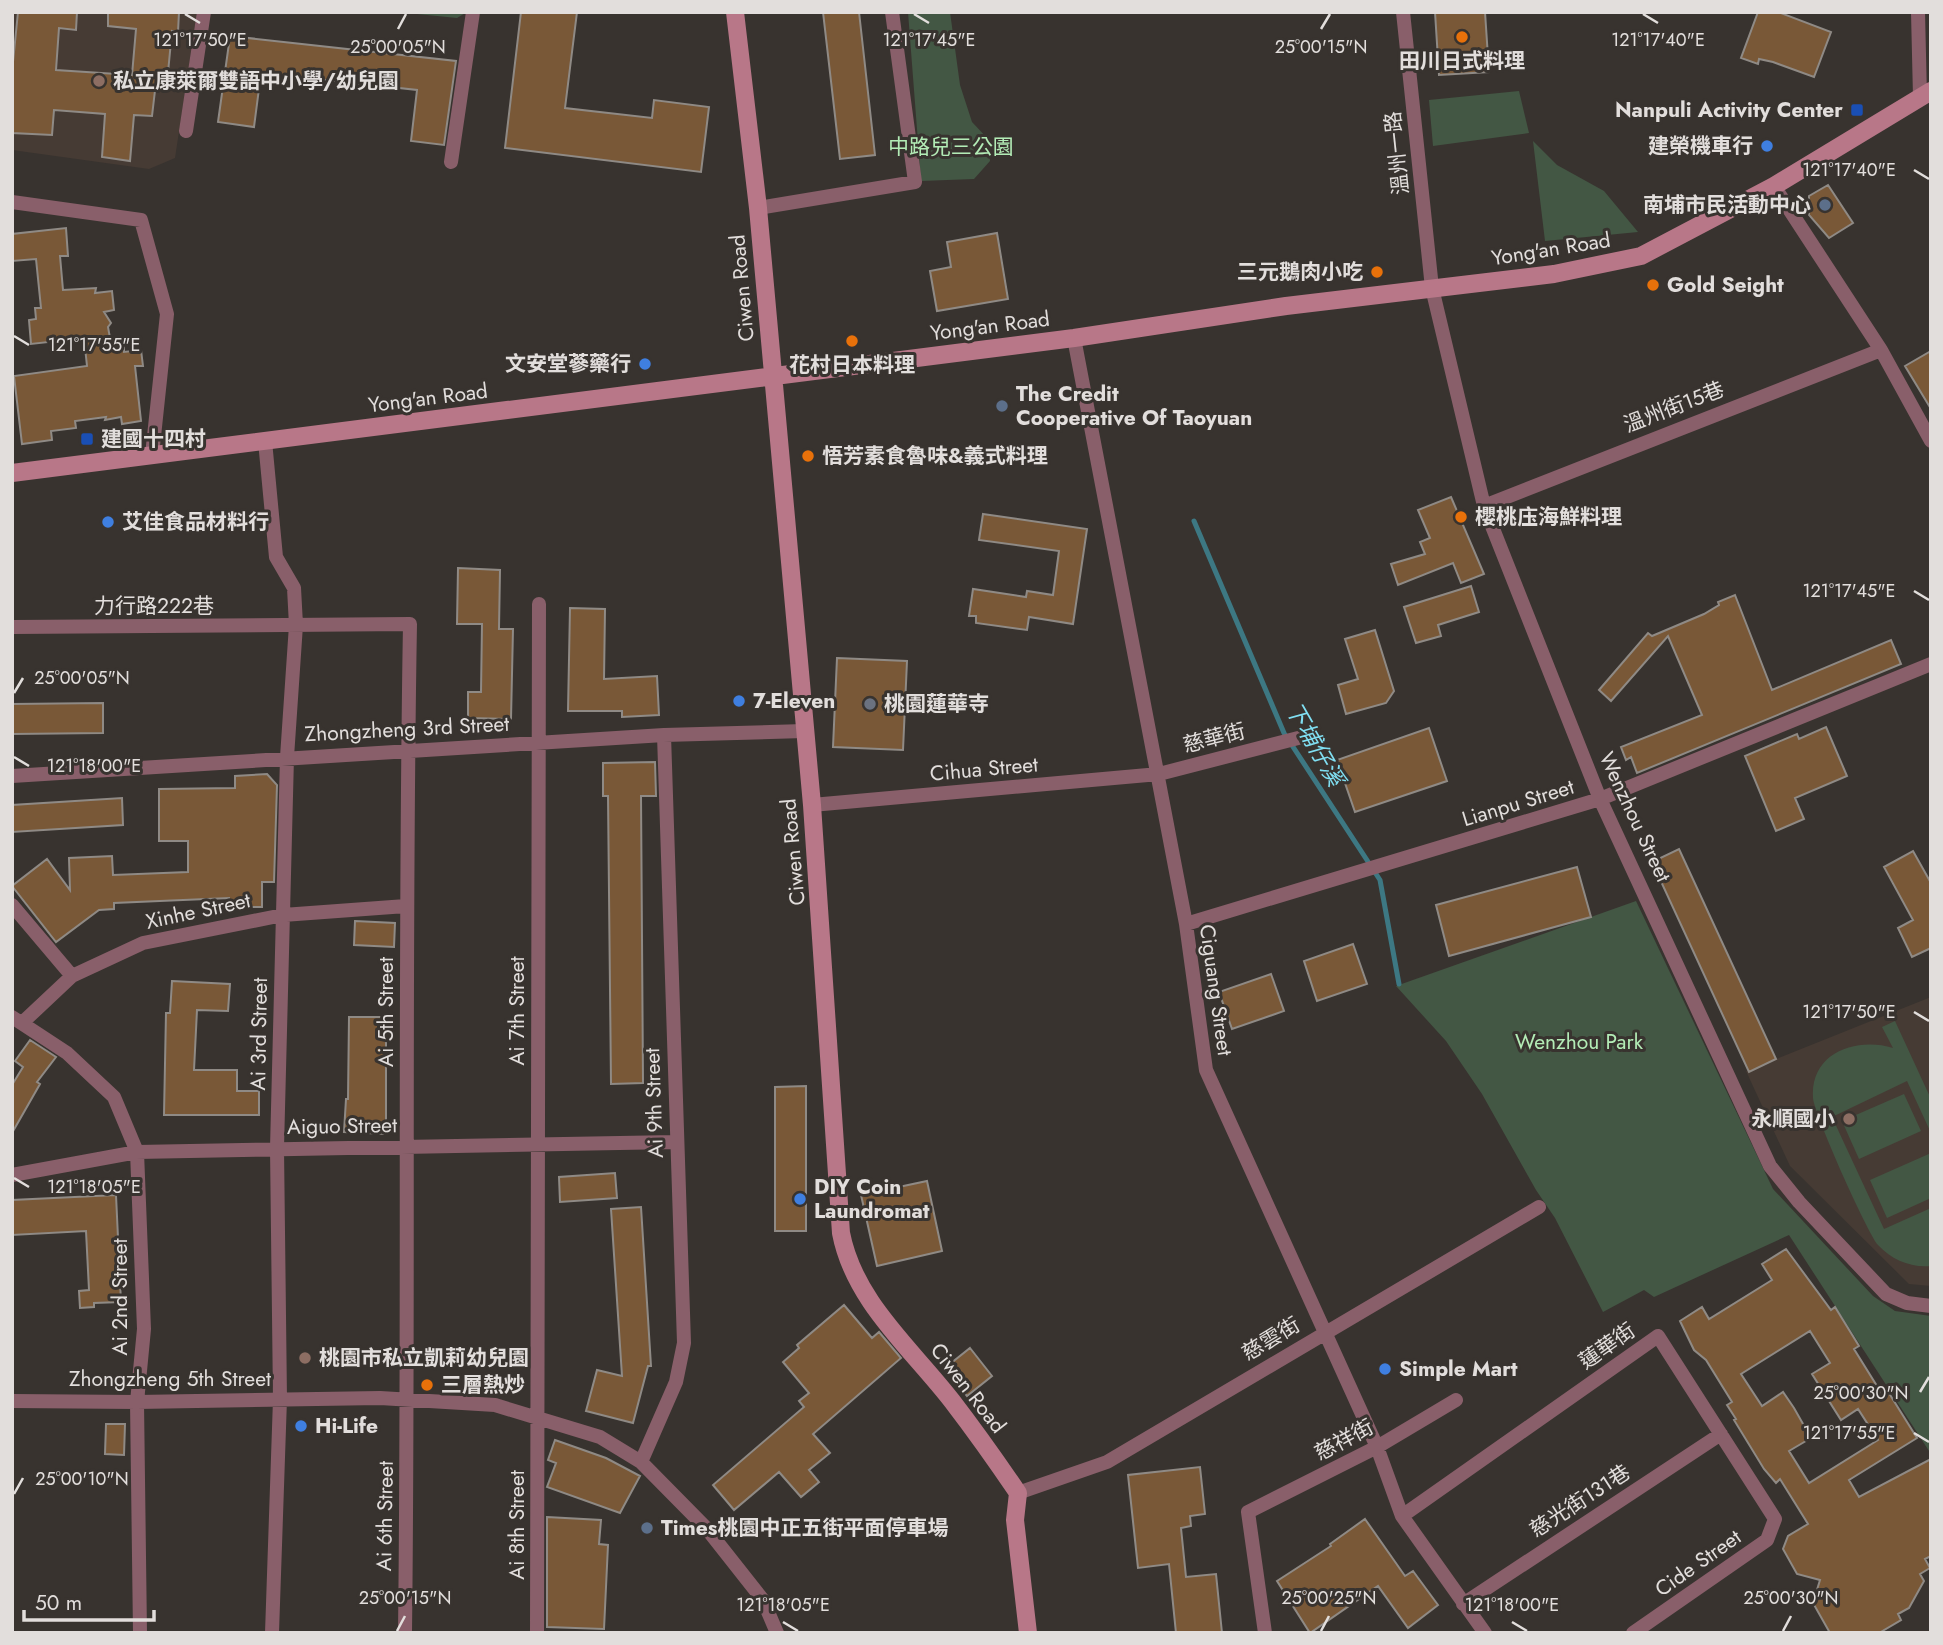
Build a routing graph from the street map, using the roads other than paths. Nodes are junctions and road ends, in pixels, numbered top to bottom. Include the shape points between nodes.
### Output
1 (204, 12) edge
2 (473, 12) edge
3 (735, 12) edge
4 (891, 12) edge
5 (1403, 12) edge
6 (1918, 12) edge
7 (1925, 94) edge
8 (186, 131) dead end
9 (451, 162) dead end
10 (1774, 186) junction
11 (12, 202) edge
12 (758, 208) junction
13 (1432, 288) junction
14 (1074, 338) junction
15 (1881, 350) junction
16 (772, 376) junction
17 (1926, 416) edge
18 (265, 441) junction
19 (1931, 441) edge
20 (152, 455) junction
21 (12, 473) edge
22 (1484, 506) junction
23 (539, 604) dead end
24 (296, 625) junction
25 (410, 625) joint
26 (12, 627) edge
27 (1931, 664) edge
28 (804, 732) junction
29 (664, 735) junction
30 (1301, 738) dead end
31 (539, 743) junction
32 (408, 750) junction
33 (287, 757) junction
34 (1159, 774) junction
35 (12, 776) edge
36 (1601, 799) junction
37 (813, 806) junction
38 (12, 905) edge
39 (406, 906) junction
40 (283, 915) junction
41 (1186, 924) junction
42 (72, 976) junction
43 (18, 1020) edge
44 (676, 1142) junction
45 (408, 1146) junction
46 (538, 1146) junction
47 (277, 1148) junction
48 (137, 1152) junction
49 (12, 1175) edge
50 (1539, 1207) dead end
51 (1931, 1306) edge
52 (1325, 1331) junction
53 (280, 1399) junction
54 (408, 1399) junction
55 (1456, 1400) dead end
56 (12, 1401) edge
57 (137, 1402) junction
58 (538, 1418) junction
59 (1721, 1434) junction
60 (1377, 1447) junction
61 (641, 1462) junction
62 (1018, 1493) junction
63 (1402, 1516) junction
64 (1775, 1519) joint
65 (1463, 1604) junction
66 (140, 1633) edge
67 (272, 1633) edge
68 (405, 1633) edge
69 (537, 1633) edge
70 (777, 1633) edge
71 (1028, 1633) edge
72 (1265, 1633) edge
73 (1485, 1633) edge
74 (1633, 1633) edge

1 - 8 street
2 - 9 street
3 - 12 main road, Ciwen Road
4 - 12 street via 915,182
5 - 13 street, 溫州一路
6 - 7 street
7 - 10 main road, Yong'an Road
10 - 13 main road, Yong'an Road via 1641,256 1554,274
10 - 15 street
11 - 20 street via 141,220 167,313
12 - 16 main road, Ciwen Road
13 - 14 main road, Yong'an Road
13 - 22 street, Wenzhou Street
14 - 16 main road, Yong'an Road
14 - 34 street, Ciguang Street
15 - 17 street
15 - 22 street, 溫州街15巷
16 - 18 main road, Yong'an Road
16 - 28 main road, Ciwen Road
17 - 19 street
18 - 20 main road, Yong'an Road
18 - 24 street, Ai 3rd Street via 276,557 294,588
20 - 21 main road, Yong'an Road
22 - 36 street, Wenzhou Street
23 - 31 street, Ai 7th Street
24 - 25 street, 力行路222巷
24 - 26 street, 力行路222巷
24 - 33 street, Ai 3rd Street
25 - 32 street, Ai 5th Street
27 - 36 street, Lianpu Street
28 - 29 street, Zhongzheng 3rd Street
28 - 37 main road, Ciwen Road
29 - 31 street, Zhongzheng 3rd Street
29 - 44 street, Ai 9th Street
30 - 34 street, 慈華街
31 - 32 street, Zhongzheng 3rd Street
31 - 46 street, Ai 7th Street
32 - 33 street, Zhongzheng 3rd Street
32 - 39 street, Ai 5th Street
33 - 35 street, Zhongzheng 3rd Street
33 - 40 street, Ai 3rd Street
34 - 37 street, Cihua Street
34 - 41 street, Ciguang Street
36 - 41 street, Lianpu Street
36 - 51 street, Wenzhou Street via 1770,1166 1886,1294
37 - 62 main road, Ciwen Road via 846,1258 857,1282 953,1402
38 - 42 street
39 - 40 street, Xinhe Street
39 - 45 street, Ai 5th Street
40 - 42 street, Xinhe Street via 143,943
40 - 47 street, Ai 3rd Street
41 - 52 street, Ciguang Street via 1206,1070
42 - 43 street, Xinhe Street
43 - 48 street, Ai 2nd Street via 67,1053 114,1097
44 - 46 street, Aiguo Street
44 - 61 street, Ai 9th Street via 684,1343 676,1382
45 - 46 street, Aiguo Street
45 - 47 street, Aiguo Street
45 - 54 street, Ai 5th Street
46 - 58 street, Ai 7th Street
47 - 48 street, Aiguo Street
47 - 53 street, Ai 3rd Street
48 - 49 street, Aiguo Street
48 - 57 street, Ai 2nd Street via 144,1329
50 - 52 street, 慈雲街
52 - 60 street, Ciguang Street
52 - 62 street, 慈雲街 via 1107,1462
53 - 54 street, Zhongzheng 5th Street
53 - 57 street, Zhongzheng 5th Street
53 - 67 street, Ai 3rd Street
54 - 58 street, Zhongzheng 5th Street via 495,1405
54 - 68 street, Ai 6th Street
55 - 60 street, 慈祥街
56 - 57 street, Zhongzheng 5th Street
57 - 66 street, Ai 2nd Street
58 - 61 street, Zhongzheng 5th Street via 600,1437
58 - 69 street, Ai 8th Street
59 - 63 street, 蓮華街 via 1658,1336
59 - 64 street, 蓮華街
59 - 65 street, 慈光街131巷
60 - 63 street, Ciguang Street
60 - 72 street, 慈祥街 via 1248,1513
61 - 70 street, Zhongzheng 5th Street via 707,1529 763,1600
62 - 71 main road via 1015,1520
63 - 65 street, Ciguang Street
64 - 74 street, Cide Street via 1767,1540
65 - 73 street, Ciguang Street

